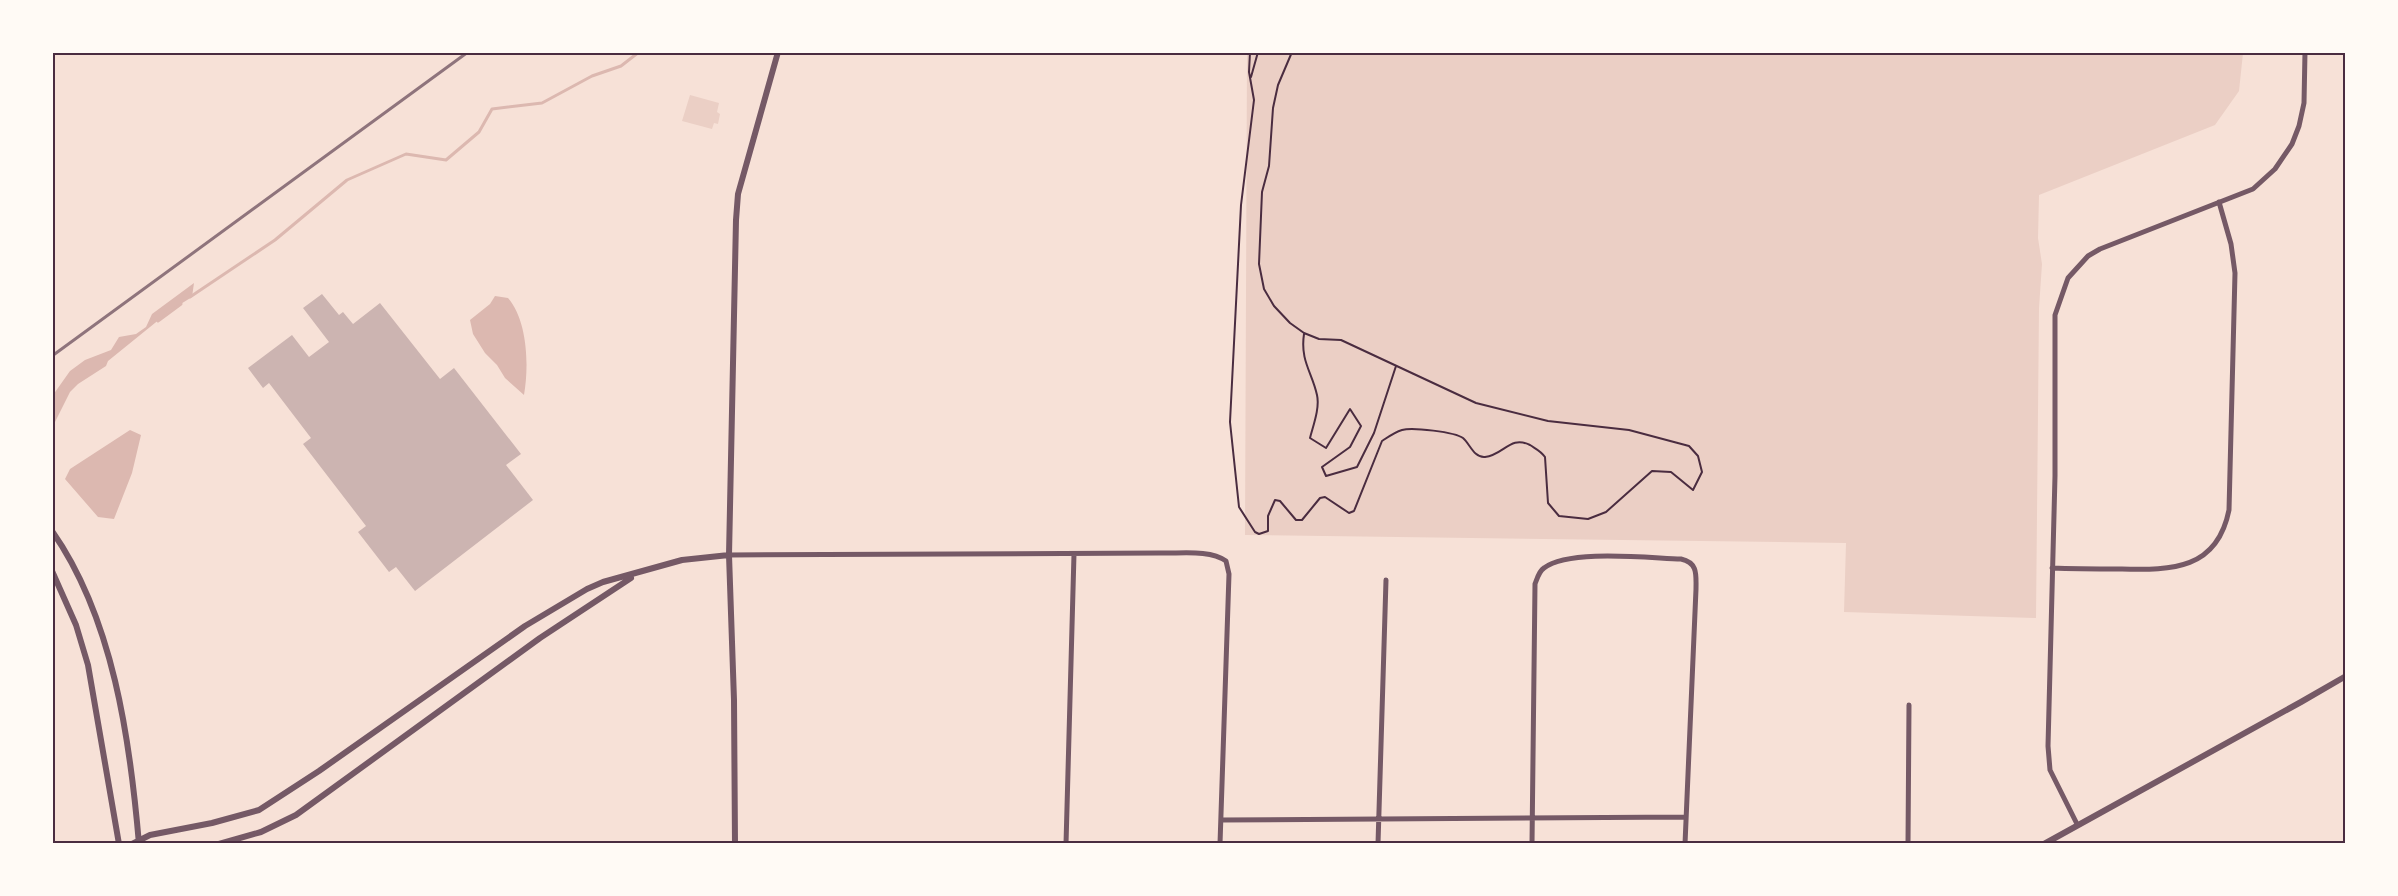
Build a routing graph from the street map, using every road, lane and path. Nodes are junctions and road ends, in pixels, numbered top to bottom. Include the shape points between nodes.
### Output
1 (778, 52) edge
2 (1250, 52) edge
3 (1258, 52) edge
4 (1292, 52) edge
5 (2305, 52) edge
6 (1251, 79) junction
7 (2219, 202) junction
8 (1304, 333) junction
9 (1396, 366) junction
10 (52, 530) edge
11 (1074, 554) junction
12 (729, 556) junction
13 (2052, 568) junction
14 (52, 571) edge
15 (640, 573) junction
16 (1386, 580) dead end
17 (2346, 676) edge
18 (1908, 705) dead end
19 (1686, 817) junction
20 (1532, 818) junction
21 (1379, 819) junction
22 (1221, 820) junction
23 (2077, 824) junction
24 (139, 842) edge
25 (119, 844) edge
26 (132, 844) edge
27 (219, 844) edge
28 (735, 844) edge
29 (1066, 844) edge
30 (1220, 844) edge
31 (1378, 844) edge
32 (1532, 844) edge
33 (1686, 844) edge
34 (1908, 844) edge
35 (2044, 844) edge

1 - 12 street via 738,194
2 - 6 path
3 - 6 path
4 - 8 path via 1278,85 1273,108 1269,166 1262,192 1259,264 1264,289 1274,306
5 - 7 street via 2304,103 2292,144 2275,169 2252,189
6 - 9 path via 1254,100 1241,205 1230,422 1239,507 1255,532 1268,531 1268,516 1275,500 1280,501 1296,520 1302,520 1320,498 1325,497 1348,512 1354,511 1382,441 1404,429 1462,437 1483,458 1522,441 1542,452 1548,503 1559,516 1588,520 1606,512 1652,471 1670,472 1693,490 1702,472 1698,456 1689,446 1629,430 1548,421 1476,403
7 - 13 street via 2100,249 2088,256 2068,278 2057,304 2054,325
7 - 13 street via 2235,273 2229,510 2225,526 2216,542 2202,556 2177,568
8 - 9 path via 1318,339 1341,340
8 - 9 path via 1306,368 1317,396 1310,438 1326,448 1350,408 1361,426 1350,447 1322,468 1326,476 1357,467 1374,433
10 - 24 street via 82,579 108,652 132,780
11 - 12 street
11 - 22 street via 1209,554 1226,561 1229,574
11 - 29 street
12 - 15 street via 682,560
12 - 28 street
13 - 23 street via 2049,764
14 - 25 street via 76,626 88,665
15 - 24 street via 603,582 542,615 259,810 212,824 165,831
15 - 27 street via 562,623 296,815 261,832
16 - 21 street
17 - 23 street
18 - 34 street
19 - 20 street
19 - 20 street via 1696,572 1692,563 1681,559 1598,557 1565,559 1542,569 1535,584
19 - 33 street
20 - 21 street
20 - 32 street
21 - 22 street
21 - 31 street
22 - 30 street
23 - 35 street
24 - 26 street

